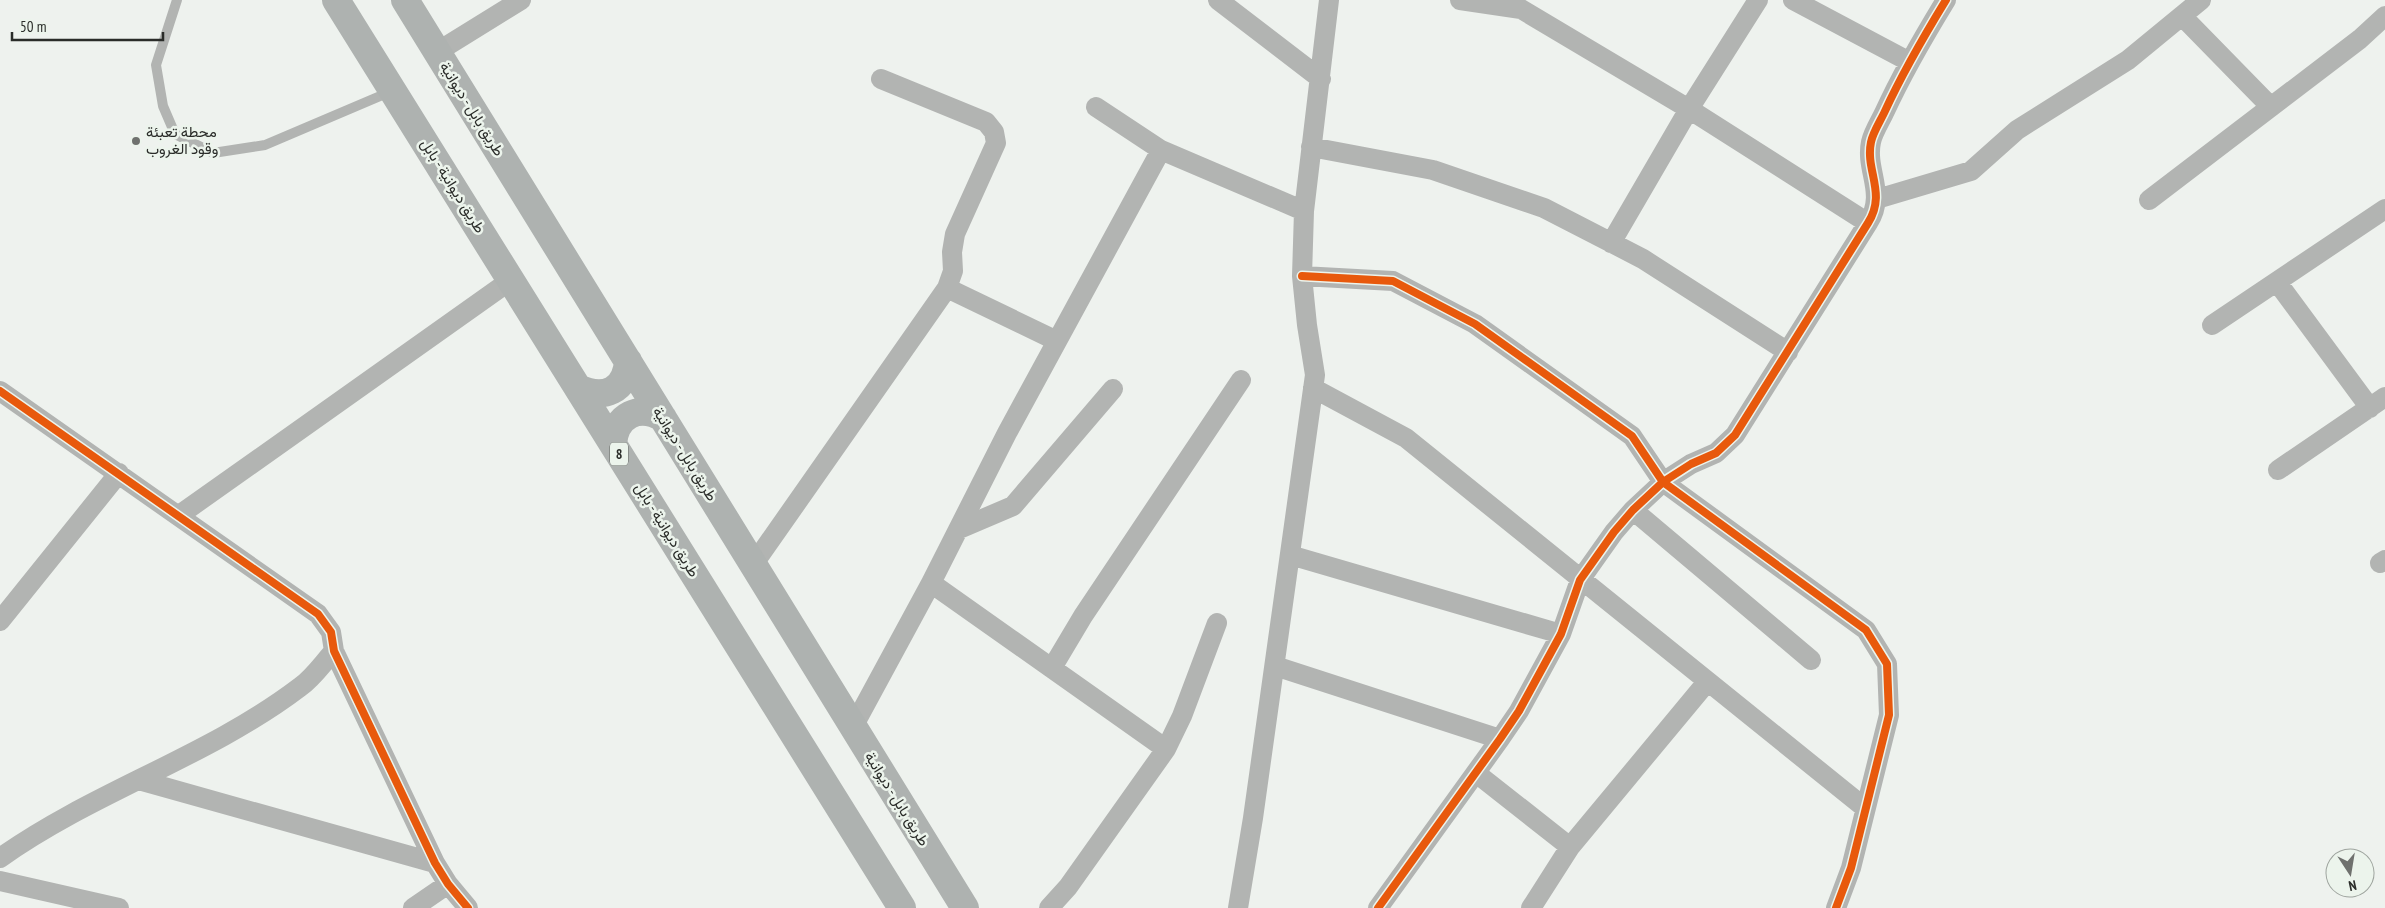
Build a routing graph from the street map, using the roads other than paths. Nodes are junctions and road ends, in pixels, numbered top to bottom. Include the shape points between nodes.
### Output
1 (177, 0) edge
2 (336, 0) edge
3 (405, 0) edge
4 (522, 0) edge
5 (1218, 0) edge
6 (1329, 0) edge
7 (1460, 0) edge
8 (1758, 0) edge
9 (1793, 0) edge
10 (1946, 0) edge
11 (2201, 0) edge
12 (2182, 16) junction
13 (2385, 16) edge
14 (438, 52) junction
15 (1908, 61) junction
16 (881, 79) dead end
17 (1321, 79) junction
18 (393, 91) junction
19 (1096, 107) dead end
20 (2271, 107) junction
21 (1689, 109) junction
22 (1311, 147) junction
23 (1161, 150) junction
24 (1877, 199) junction
25 (2149, 200) dead end
26 (2385, 208) edge
27 (1304, 211) junction
28 (1868, 223) junction
29 (1611, 243) junction
30 (1302, 276) junction
31 (511, 280) junction
32 (2277, 282) junction
33 (947, 288) junction
34 (2212, 325) dead end
35 (1058, 341) junction
36 (1788, 352) junction
37 (628, 361) junction
38 (1241, 380) dead end
39 (578, 388) junction
40 (1313, 388) junction
41 (1113, 389) dead end
42 (0, 391) edge
43 (2378, 403) edge
44 (663, 418) junction
45 (612, 443) junction
46 (2278, 470) dead end
47 (119, 473) junction
48 (1663, 482) junction
49 (1633, 510) junction
50 (178, 516) junction
51 (958, 529) junction
52 (1290, 554) junction
53 (753, 565) junction
54 (1580, 580) junction
55 (931, 583) junction
56 (0, 621) edge
57 (1217, 622) dead end
58 (1561, 634) junction
59 (334, 651) junction
60 (1812, 660) dead end
61 (1275, 666) junction
62 (1052, 668) junction
63 (1706, 682) junction
64 (853, 727) junction
65 (1500, 740) junction
66 (1166, 749) junction
67 (1476, 773) junction
68 (139, 780) junction
69 (1866, 808) junction
70 (1570, 847) junction
71 (0, 858) edge
72 (435, 863) junction
73 (0, 881) edge
74 (448, 884) junction
75 (119, 908) edge
76 (413, 908) edge
77 (468, 908) edge
78 (902, 908) edge
79 (964, 908) edge
80 (1048, 908) edge
81 (1238, 908) edge
82 (1378, 908) edge
83 (1531, 908) edge
84 (1836, 908) edge

1 - 18 lane via 156,65 163,106 175,134 213,153 265,145
2 - 18 highway, طريق ديوانية - بابل / 8
3 - 14 highway, طريق بابل - ديوانية
4 - 14 street
5 - 17 street
6 - 17 street
7 - 21 street via 1521,9
8 - 21 street
9 - 15 street
10 - 15 street
11 - 12 street
12 - 20 street
12 - 24 street via 2128,60 2017,130 1971,171
13 - 20 street via 2360,40
14 - 37 highway, طريق بابل - ديوانية
15 - 24 street via 1871,140 1870,155
16 - 33 street via 986,122 994,132 996,143 955,234 953,271
17 - 22 street
18 - 31 highway, طريق ديوانية - بابل / 8
19 - 23 street
20 - 25 street
21 - 28 street
21 - 29 street
22 - 27 street
22 - 29 street via 1432,170 1544,208
23 - 27 street
23 - 35 street
24 - 28 street via 1873,217
26 - 32 street
27 - 30 street
28 - 36 street
29 - 36 street via 1643,259
30 - 40 street via 1315,374
30 - 48 street via 1393,281 1475,324 1632,436
31 - 39 highway, طريق ديوانية - بابل / 8
31 - 50 street
32 - 34 street
32 - 43 street
33 - 35 street
33 - 53 street
35 - 51 street
36 - 48 street via 1735,435 1716,453
37 - 39 highway via 622,382 613,390 602,394
37 - 44 highway, طريق بابل - ديوانية
38 - 62 street via 1083,616
39 - 45 highway, طريق ديوانية - بابل / 8
40 - 52 street
40 - 54 street via 1406,438
41 - 51 street via 1013,506
42 - 47 street
43 - 46 street
44 - 45 highway via 653,412 629,414 614,432
44 - 53 highway, طريق بابل - ديوانية
45 - 78 highway, طريق ديوانية - بابل / 8
47 - 50 street
47 - 56 street
48 - 49 street
48 - 69 street via 1866,630 1887,664 1889,715
49 - 54 street
49 - 60 street
50 - 59 street via 318,614 332,632
51 - 55 street
52 - 58 street
52 - 61 street
53 - 64 highway, طريق بابل - ديوانية
54 - 58 street
54 - 63 street
55 - 62 street
55 - 64 street
57 - 66 street via 1182,716
58 - 65 street
59 - 68 street via 302,686 228,735
59 - 72 street
61 - 65 street
61 - 81 street
62 - 66 street
63 - 69 street
63 - 70 street
64 - 79 highway, طريق بابل - ديوانية
65 - 67 street
66 - 80 street via 1072,881
67 - 70 street
67 - 82 street
68 - 71 street via 35,833
68 - 72 street
69 - 84 street via 1851,868
70 - 83 street
72 - 74 street
73 - 75 street
74 - 76 street
74 - 77 street

